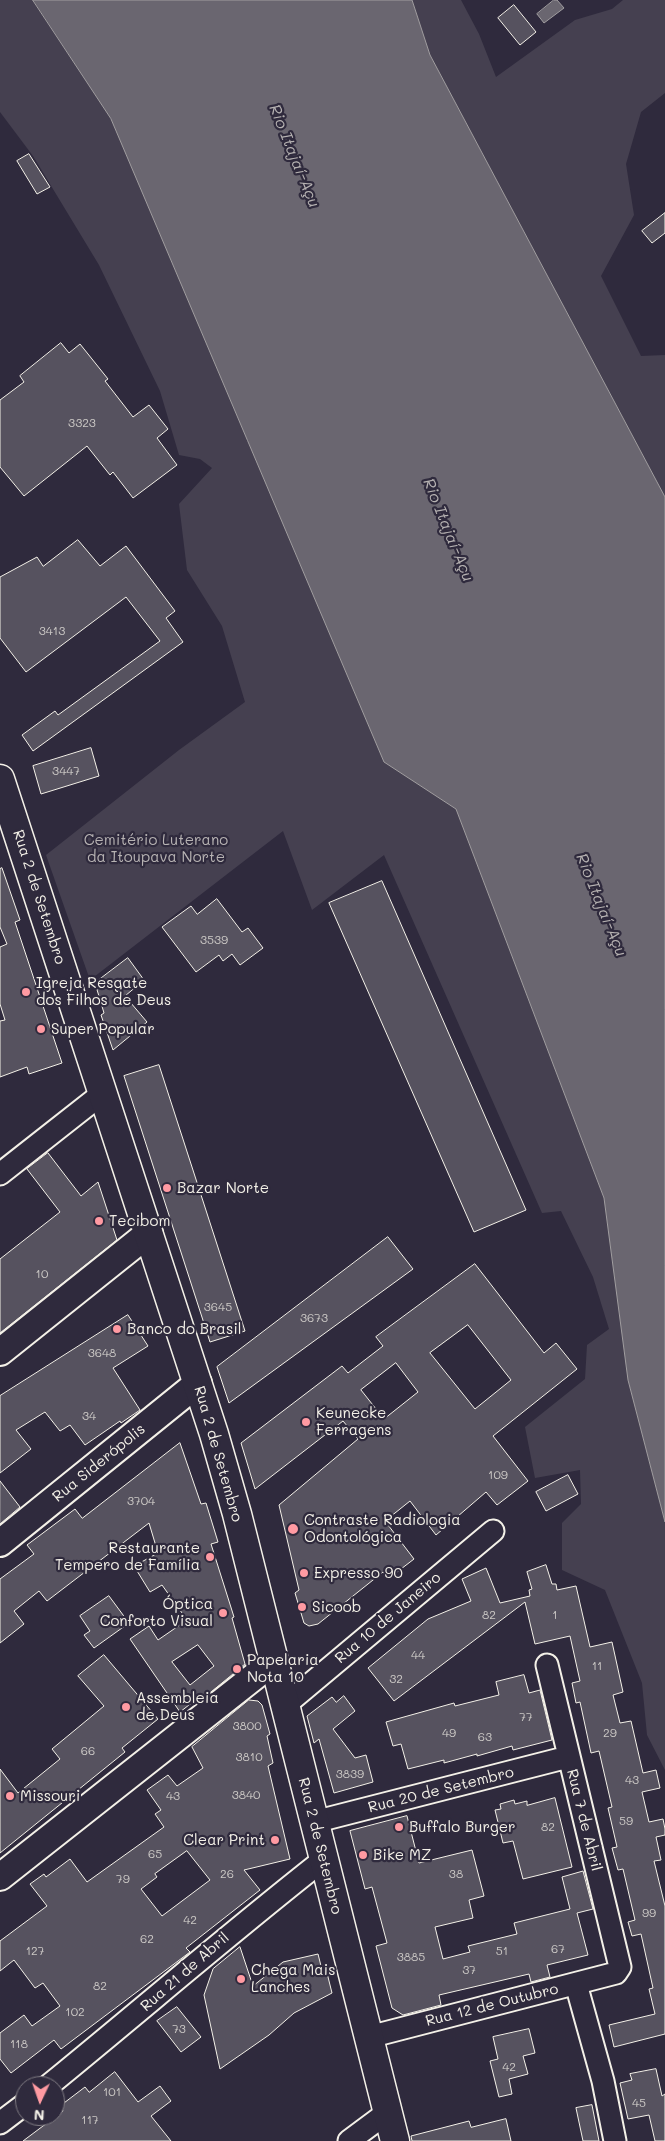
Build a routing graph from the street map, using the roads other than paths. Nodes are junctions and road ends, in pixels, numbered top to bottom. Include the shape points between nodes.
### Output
1 (0, 779) edge
2 (103, 1093) junction
3 (0, 1174) edge
4 (149, 1233) junction
5 (0, 1352) edge
6 (198, 1383) junction
7 (493, 1531) dead end
8 (0, 1542) edge
9 (274, 1662) junction
10 (547, 1665) dead end
11 (284, 1706) junction
12 (568, 1757) junction
13 (314, 1822) junction
14 (323, 1860) junction
15 (0, 1876) edge
16 (616, 1973) joint
17 (576, 1984) junction
18 (369, 2037) junction
19 (60, 2076) edge
20 (15, 2112) edge
21 (388, 2112) junction
22 (0, 2123) edge
23 (349, 2141) edge
24 (395, 2141) edge
25 (615, 2141) edge

1 - 2 main road, Rua 2 de Setembro
2 - 3 street
2 - 4 main road, Rua 2 de Setembro
4 - 5 street
4 - 6 main road, Rua 2 de Setembro
6 - 8 street, Rua Siderópolis
6 - 9 main road, Rua 2 de Setembro via 237,1514
7 - 11 street, Rua 10 de Janeiro
9 - 11 main road, Rua 2 de Setembro
9 - 15 street
10 - 12 street, Rua 7 de Abril
11 - 13 main road, Rua 2 de Setembro
12 - 13 street, Rua 20 de Setembro
12 - 16 street, Rua 7 de Abril via 620,1967
13 - 14 main road, Rua 2 de Setembro
14 - 18 main road, Rua 2 de Setembro
14 - 19 street, Rua 21 de Abril
16 - 17 street, Rua 12 de Outubro
17 - 18 street, Rua 12 de Outubro
17 - 25 street via 603,2081
18 - 21 main road, Rua 2 de Setembro
20 - 22 street
21 - 23 street
21 - 24 main road, Rua 2 de Setembro

